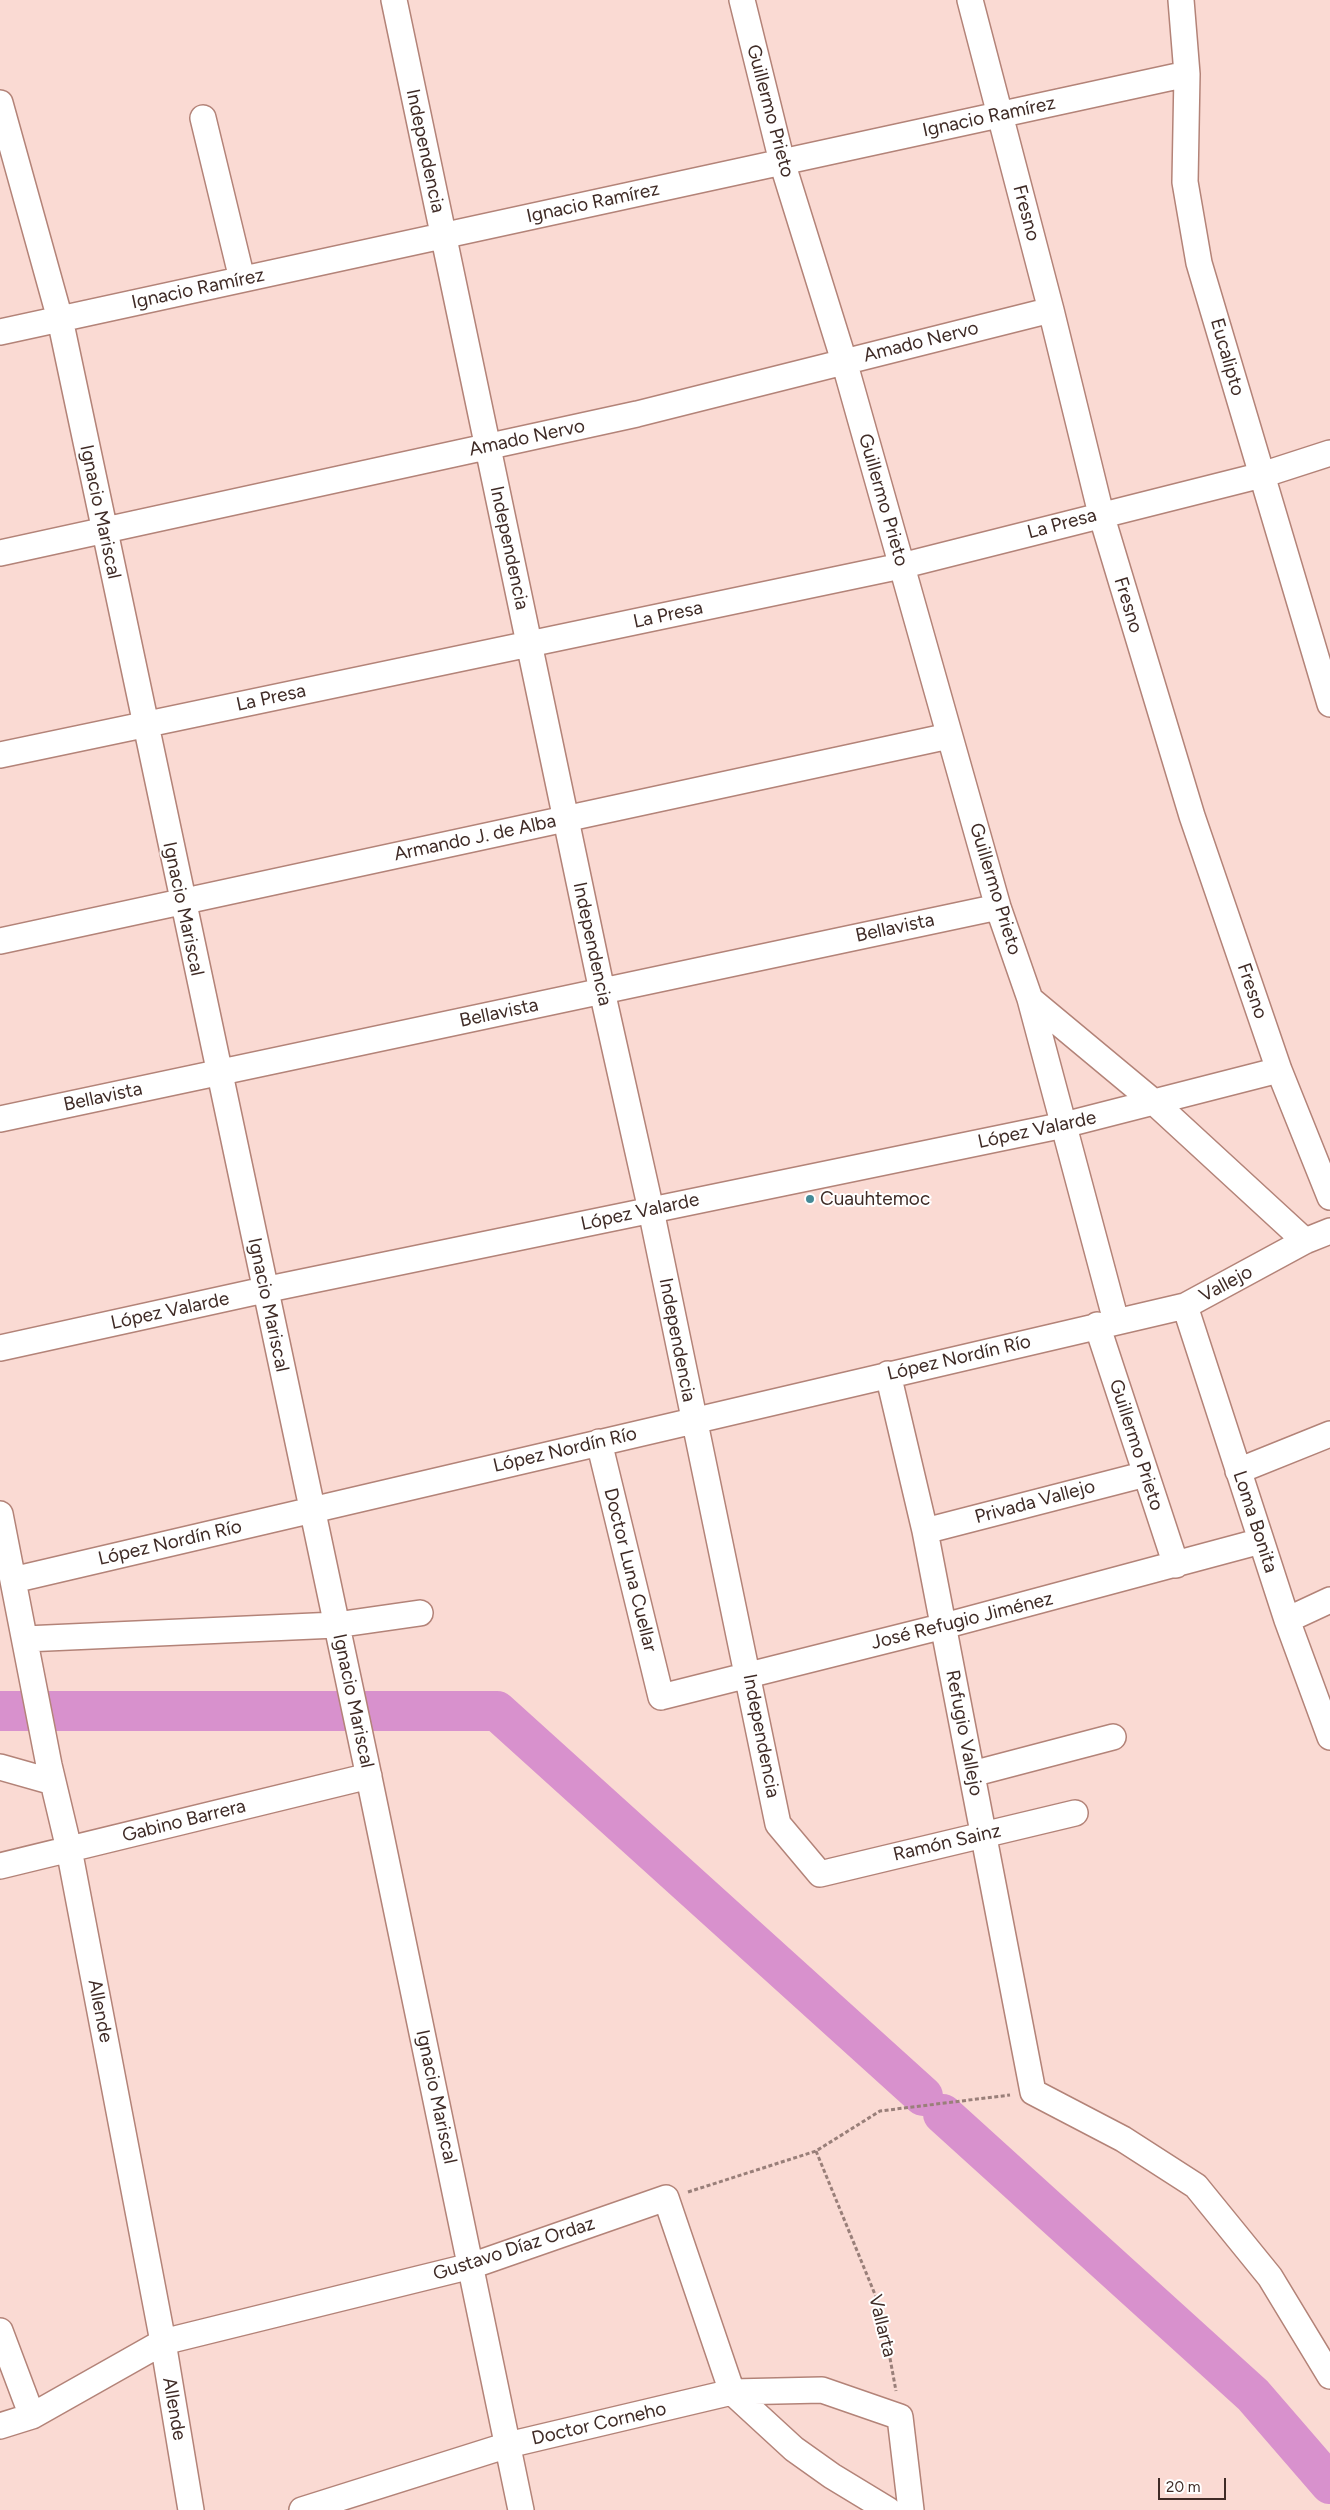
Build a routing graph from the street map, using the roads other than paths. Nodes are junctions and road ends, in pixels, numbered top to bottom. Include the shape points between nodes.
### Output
1 (394, 0) edge
2 (742, 0) edge
3 (970, 0) edge
4 (1181, 0) edge
5 (1187, 74) junction
6 (0, 103) edge
7 (1000, 115) junction
8 (204, 118) dead end
9 (782, 162) junction
10 (443, 236) junction
11 (242, 279) junction
12 (1052, 310) junction
13 (60, 319) junction
14 (0, 332) edge
15 (844, 361) junction
16 (487, 446) junction
17 (1330, 453) edge
18 (1262, 475) junction
19 (1101, 514) junction
20 (104, 530) junction
21 (0, 553) edge
22 (901, 566) junction
23 (1319, 632) edge
24 (529, 644) junction
25 (1330, 704) edge
26 (145, 725) junction
27 (949, 736) junction
28 (0, 756) edge
29 (566, 819) junction
30 (182, 902) junction
31 (998, 907) junction
32 (0, 941) edge
33 (602, 991) junction
34 (1030, 999) junction
35 (1279, 1070) junction
36 (218, 1073) junction
37 (1155, 1103) junction
38 (0, 1119) edge
39 (1064, 1125) junction
40 (1330, 1197) edge
41 (651, 1210) junction
42 (1330, 1231) edge
43 (1305, 1241) junction
44 (264, 1290) junction
45 (1185, 1306) junction
46 (1106, 1323) junction
47 (0, 1348) edge
48 (888, 1374) junction
49 (693, 1420) junction
50 (1330, 1434) edge
51 (599, 1442) junction
52 (1238, 1471) junction
53 (1146, 1474) junction
54 (311, 1510) junction
55 (0, 1514) edge
56 (925, 1531) junction
57 (1261, 1541) junction
58 (1176, 1565) junction
59 (13, 1580) junction
60 (1330, 1600) edge
61 (420, 1613) dead end
62 (1287, 1620) junction
63 (944, 1626) junction
64 (338, 1633) junction
65 (27, 1647) junction
66 (748, 1675) junction
67 (661, 1697) joint
68 (1113, 1737) dead end
69 (1330, 1737) edge
70 (0, 1767) edge
71 (367, 1767) junction
72 (51, 1773) junction
73 (972, 1774) junction
74 (1075, 1814) dead end
75 (984, 1834) junction
76 (69, 1848) junction
77 (0, 1866) edge
78 (820, 1874) joint
79 (471, 2266) junction
80 (0, 2331) edge
81 (162, 2342) junction
82 (1330, 2376) edge
83 (732, 2392) junction
84 (32, 2416) junction
85 (0, 2426) edge
86 (508, 2445) junction
87 (191, 2510) edge
88 (302, 2510) edge
89 (521, 2510) edge
90 (888, 2510) edge
91 (911, 2510) edge

1 - 10 street, Independencia
2 - 9 street, Guillermo Prieto
3 - 7 street, Fresno
4 - 5 street, Eucalipto
5 - 7 street, Ignacio Ramírez
5 - 18 street, Eucalipto via 1185,182 1199,263
6 - 13 street, Ignacio Mariscal
7 - 9 street, Ignacio Ramírez
7 - 12 street, Fresno
8 - 11 street
9 - 10 street, Ignacio Ramírez
9 - 15 street, Guillermo Prieto
10 - 11 street, Ignacio Ramírez
10 - 16 street, Independencia
11 - 13 street, Ignacio Ramírez
12 - 15 street, Amado Nervo
12 - 19 street, Fresno
13 - 14 street, Ignacio Ramírez
13 - 20 street, Ignacio Mariscal
15 - 16 street, Amado Nervo via 637,414
15 - 22 street, Guillermo Prieto
16 - 20 street, Amado Nervo
16 - 24 street, Independencia
17 - 18 street, La Presa
18 - 19 street, La Presa
18 - 23 street, Eucalipto
19 - 22 street, La Presa
19 - 35 street, Fresno via 1192,816
20 - 21 street, Amado Nervo
20 - 26 street, Ignacio Mariscal
22 - 24 street, La Presa
22 - 27 street, Guillermo Prieto
23 - 25 street, Eucalipto
24 - 26 street, La Presa
24 - 29 street, Independencia
26 - 28 street, La Presa
26 - 30 street, Ignacio Mariscal
27 - 29 street, Armando J. de Alba
27 - 31 street, Guillermo Prieto
29 - 30 street, Armando J. de Alba
29 - 33 street, Independencia
30 - 32 street, Armando J. de Alba
30 - 36 street, Ignacio Mariscal
31 - 33 street, Bellavista
31 - 34 street, Guillermo Prieto
33 - 36 street, Bellavista
33 - 41 street, Independencia
34 - 37 street
34 - 39 street, Guillermo Prieto
35 - 37 street, López Valarde
35 - 40 street, Fresno
36 - 38 street, Bellavista
36 - 44 street, Ignacio Mariscal
37 - 39 street, López Valarde
37 - 43 street
39 - 41 street, López Valarde
39 - 46 street, Guillermo Prieto
41 - 44 street, López Valarde
41 - 49 street, Independencia
42 - 43 street, Vallejo
43 - 45 street, Vallejo
44 - 47 street, López Valarde
44 - 54 street, Ignacio Mariscal
45 - 46 street, Vallejo
45 - 52 street, Loma Bonita
46 - 48 street, López Nordín Río
46 - 53 street, Guillermo Prieto
48 - 49 street, López Nordín Río
48 - 56 street, Refugio Vallejo
49 - 51 street, López Nordín Río
49 - 66 street, Independencia
50 - 52 street
51 - 54 street, López Nordín Río
51 - 67 street, Doctor Luna Cuellar
52 - 57 street, Loma Bonita
53 - 56 street, Privada Vallejo
53 - 58 street, Guillermo Prieto
54 - 59 street, López Nordín Río
54 - 64 street, Ignacio Mariscal
55 - 59 street, Allende
56 - 63 street, Refugio Vallejo
57 - 58 street, José Refugio Jiménez
57 - 62 street, Loma Bonita
58 - 63 street, José Refugio Jiménez
59 - 65 street, Allende
60 - 62 street
61 - 64 street
62 - 69 street, Loma Bonita
63 - 66 street, José Refugio Jiménez
63 - 73 street, Refugio Vallejo
64 - 65 street
64 - 71 street, Ignacio Mariscal
65 - 72 street, Allende
66 - 67 street, José Refugio Jiménez
66 - 78 street, Independencia via 778,1824
68 - 73 street
70 - 72 street
71 - 76 street, Gabino Barrera
71 - 79 street, Ignacio Mariscal
72 - 76 street, Allende
73 - 75 street, Refugio Vallejo
74 - 75 street, Ramón Sainz
75 - 78 street, Ramón Sainz
75 - 82 street, Refugio Vallejo via 1033,2092 1123,2140 1196,2186 1270,2277
76 - 77 street, Gabino Barrera
76 - 81 street, Allende
79 - 81 street, Gustavo Díaz Ordaz
79 - 83 street, Gustavo Díaz Ordaz via 666,2198
79 - 86 street, Ignacio Mariscal
80 - 84 street
81 - 84 street, Gustavo Díaz Ordaz
81 - 87 street, Allende
83 - 86 street, Doctor Corneho
83 - 90 street via 794,2449
83 - 91 street, Doctor Corneho via 822,2390 900,2417
84 - 85 street, Gustavo Díaz Ordaz
86 - 88 street, Doctor Corneho
86 - 89 street, Ignacio Mariscal

